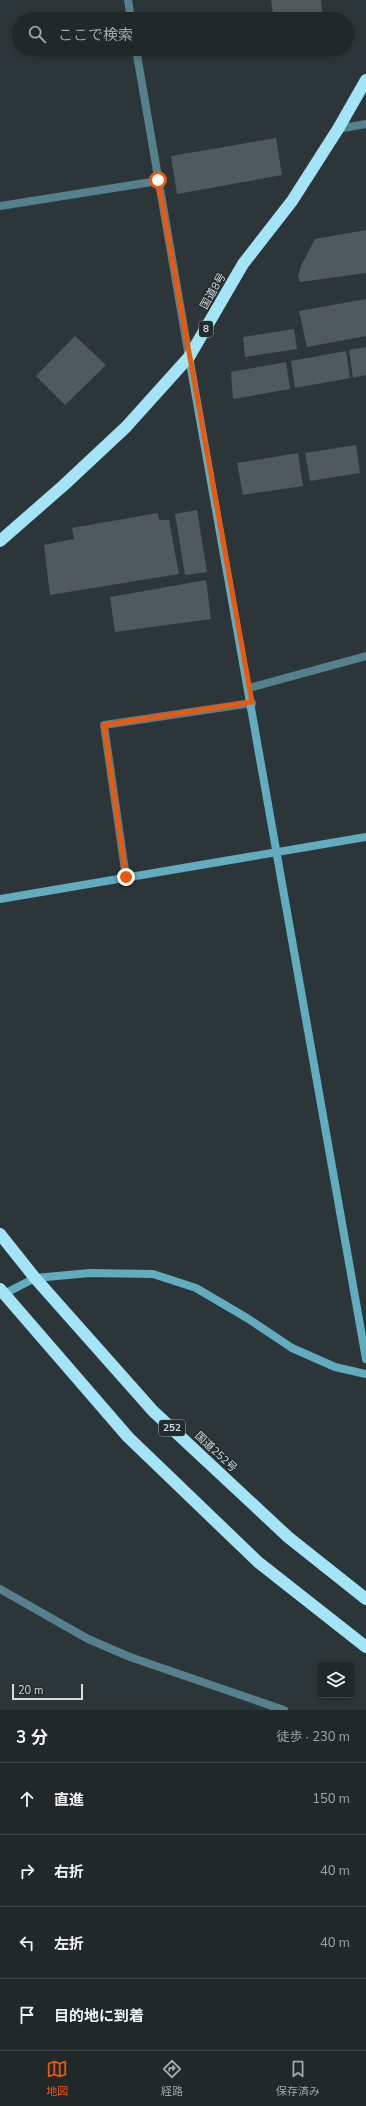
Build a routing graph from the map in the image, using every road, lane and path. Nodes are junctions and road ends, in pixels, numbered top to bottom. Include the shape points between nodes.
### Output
1 (128, 0) edge
2 (130, 12) edge
3 (137, 56) edge
4 (366, 80) edge
5 (366, 124) edge
6 (338, 129) junction
7 (158, 180) junction
8 (0, 206) edge
9 (189, 357) junction
10 (0, 541) edge
11 (366, 656) edge
12 (249, 688) junction
13 (252, 702) junction
14 (366, 837) edge
15 (277, 852) junction
16 (126, 877) junction
17 (0, 899) edge
18 (0, 1234) edge
19 (35, 1278) junction
20 (1, 1292) edge
21 (366, 1359) edge
22 (366, 1374) edge
23 (0, 1589) edge
24 (366, 1599) edge
25 (366, 1647) edge
26 (284, 1710) edge

1 - 2 street
3 - 7 street
4 - 6 highway, 国道8号 / 8
5 - 6 street
6 - 9 highway, 国道8号 / 8 via 292,201 243,264
7 - 8 street
7 - 9 street
9 - 10 highway, 国道8号 / 8 via 126,427 64,486
9 - 12 street
11 - 12 street
12 - 13 street
13 - 15 street
13 - 16 street via 104,725
14 - 15 street
15 - 16 street
15 - 21 street
16 - 17 street
18 - 19 highway, 国道252号 / 252
19 - 20 street
19 - 22 street via 90,1273 153,1274 196,1288 292,1348 335,1367
19 - 24 highway, 国道252号 / 252 via 153,1411 288,1537
20 - 25 highway via 128,1437 258,1562
23 - 26 street via 88,1639 130,1657

